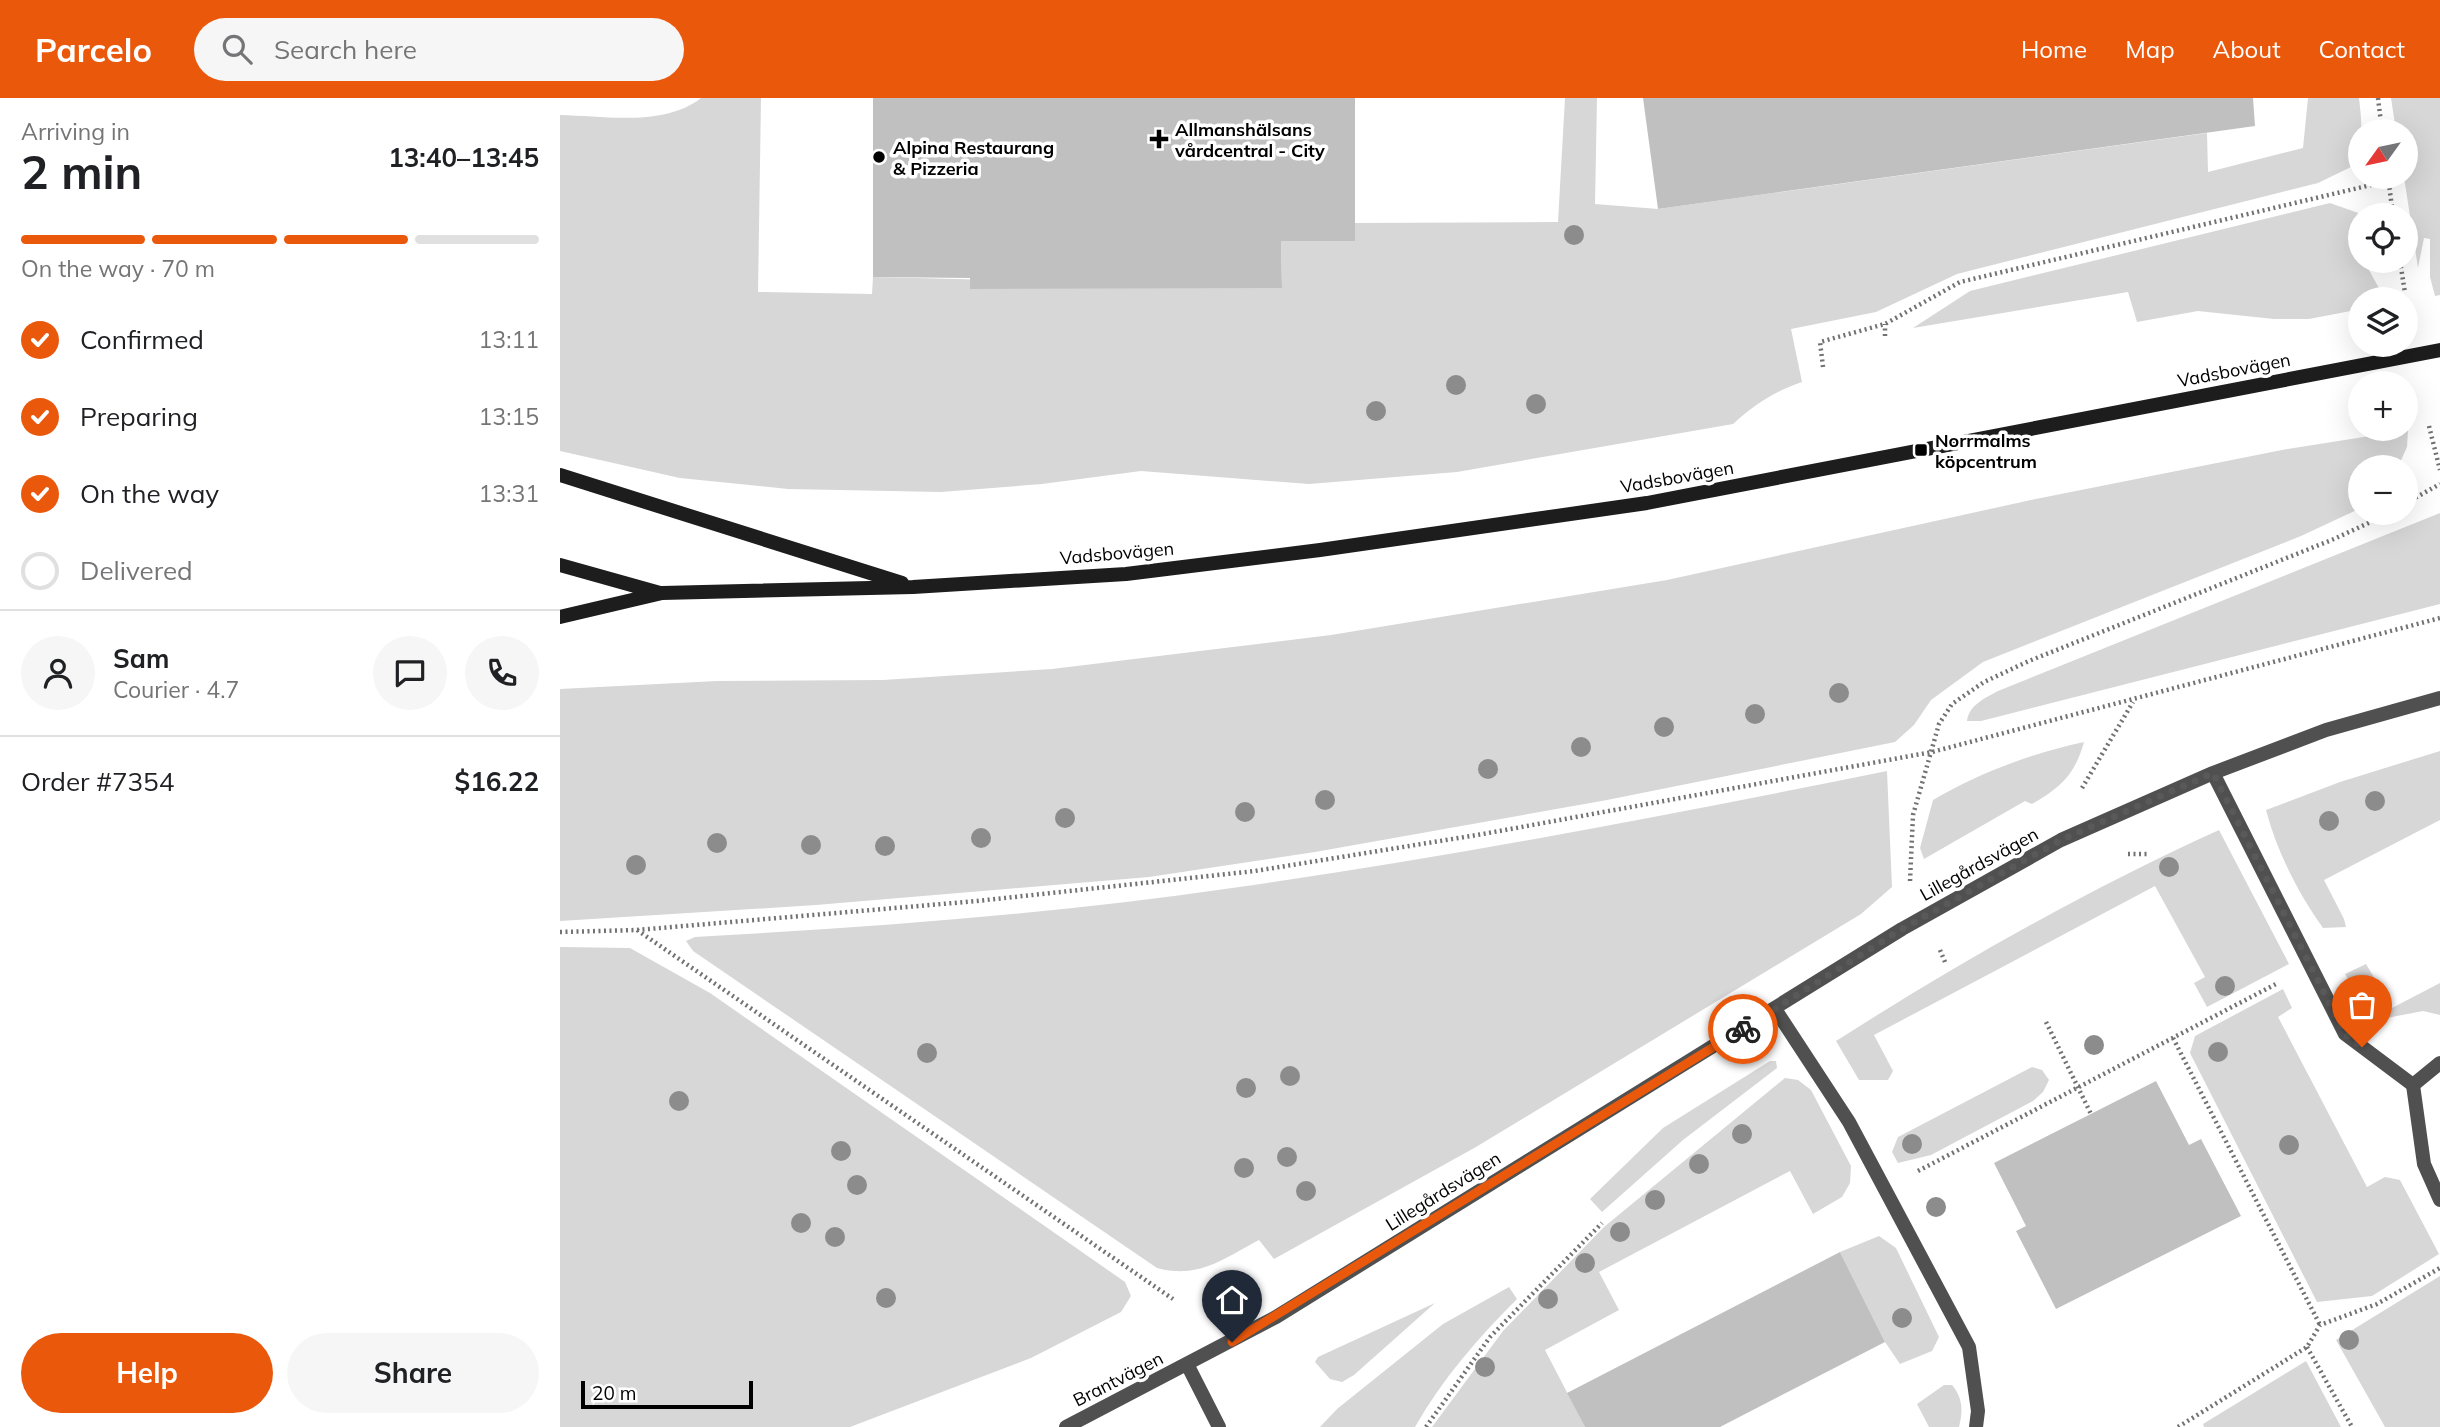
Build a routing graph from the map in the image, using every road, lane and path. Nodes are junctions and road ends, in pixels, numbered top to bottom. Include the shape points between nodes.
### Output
1 (2378, 98) edge
2 (2381, 119) edge
3 (2348, 189) edge
4 (1885, 324) junction
5 (1885, 336) dead end
6 (2440, 350) edge
7 (1823, 367) dead end
8 (2429, 426) dead end
9 (2440, 470) edge
10 (560, 475) edge
11 (2440, 484) edge
12 (2418, 496) edge
13 (2364, 525) edge
14 (560, 565) edge
15 (913, 587) junction
16 (662, 593) junction
17 (560, 617) edge
18 (2440, 618) edge
19 (2440, 698) edge
20 (2134, 701) junction
21 (1932, 752) junction
22 (2213, 773) junction
23 (2080, 790) dead end
24 (1910, 885) dead end
25 (637, 930) junction
26 (560, 932) edge
27 (2309, 967) junction
28 (1775, 1009) junction
29 (2046, 1022) dead end
30 (2173, 1038) junction
31 (2440, 1063) edge
32 (2413, 1084) junction
33 (2077, 1087) junction
34 (2091, 1114) dead end
35 (1883, 1189) junction
36 (2440, 1200) edge
37 (1602, 1223) dead end
38 (2440, 1268) edge
39 (1173, 1299) dead end
40 (2320, 1325) junction
41 (2307, 1347) junction
42 (1188, 1366) junction
43 (2184, 1425) edge
44 (1066, 1427) edge
45 (1219, 1427) edge
46 (1426, 1427) edge
47 (1976, 1427) edge
48 (2178, 1427) edge
49 (2352, 1427) edge

1 - 2 path
3 - 4 path via 1961,282
4 - 5 path
4 - 7 path via 1820,342
6 - 15 main road, Vadsbovägen via 1647,503 1139,572
8 - 9 path
10 - 15 main road, Vadsbovägen
11 - 12 path
13 - 21 path via 1984,682 1951,705 1939,724
14 - 16 main road, Vadsbovägen
15 - 16 main road, Vadsbovägen
16 - 17 main road, Vadsbovägen
18 - 20 path via 2292,654
19 - 22 street, Lillegårdsvägen via 2326,730
20 - 21 path
20 - 23 path
21 - 24 path via 1913,815
21 - 25 path via 1255,871
22 - 27 street
22 - 28 street, Lillegårdsvägen via 2061,840 1902,929
25 - 26 path
25 - 39 path
27 - 30 path
27 - 32 street via 2345,1034
28 - 35 street via 1849,1122
28 - 42 street, Lillegårdsvägen via 1288,1310
29 - 33 path
30 - 33 path
30 - 40 path
31 - 32 street
32 - 36 street via 2424,1164
33 - 34 path
33 - 35 path
35 - 47 street via 1969,1347
37 - 46 path via 1490,1337
38 - 40 path via 2377,1304
40 - 41 path
41 - 43 path
41 - 49 path
42 - 44 street, Brantvägen
42 - 45 street
43 - 48 path

